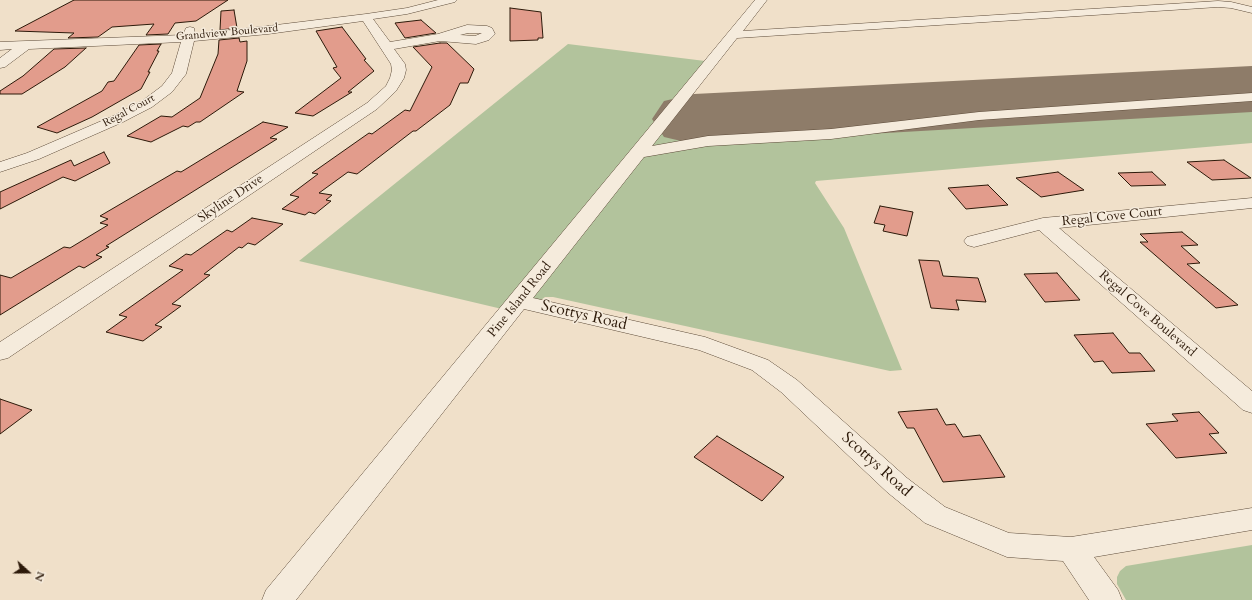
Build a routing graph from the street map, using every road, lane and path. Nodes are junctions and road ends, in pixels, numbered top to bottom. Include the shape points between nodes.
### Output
1 (434, 0) edge
2 (451, 0) edge
3 (761, 0) edge
4 (1252, 10) edge
5 (366, 17) junction
6 (189, 35) junction
7 (732, 36) junction
8 (440, 37) dead end
9 (0, 39) edge
10 (28, 43) junction
11 (0, 46) edge
12 (385, 47) junction
13 (0, 64) edge
14 (1252, 97) edge
15 (637, 153) junction
16 (33, 156) junction
17 (0, 167) edge
18 (0, 172) edge
19 (1252, 203) edge
20 (1043, 224) junction
21 (974, 241) dead end
22 (519, 301) junction
23 (0, 353) edge
24 (1252, 404) edge
25 (1252, 519) edge
26 (1071, 549) junction
27 (277, 600) edge
28 (1107, 600) edge

1 - 6 street, Grandview Boulevard
2 - 5 street, Grandview Boulevard via 407,11
3 - 7 street, Pine Island Road
4 - 7 street via 1231,4 1218,4
5 - 6 street, Grandview Boulevard via 291,27
5 - 12 street, Skyline Drive
6 - 10 street, Grandview Boulevard
6 - 16 street, Regal Court via 179,74 167,89 147,104 118,119
7 - 15 street, Pine Island Road
8 - 12 street
9 - 10 street, Grandview Boulevard
10 - 11 street, Grandview Boulevard
10 - 13 street
12 - 23 street, Skyline Drive via 398,64 399,70 391,88 372,106
14 - 15 street via 979,116 831,134 708,141
15 - 22 street, Pine Island Road
16 - 17 street, Regal Court
16 - 18 street, Regal Court
19 - 20 street, Regal Cove Court
20 - 21 street, Regal Cove Court
20 - 24 street, Regal Cove Boulevard
22 - 26 street, Scottys Road via 705,344 760,365 789,386 897,485 935,515 1007,544
22 - 27 street, Pine Island Road
25 - 26 street, Scottys Road
26 - 28 street

